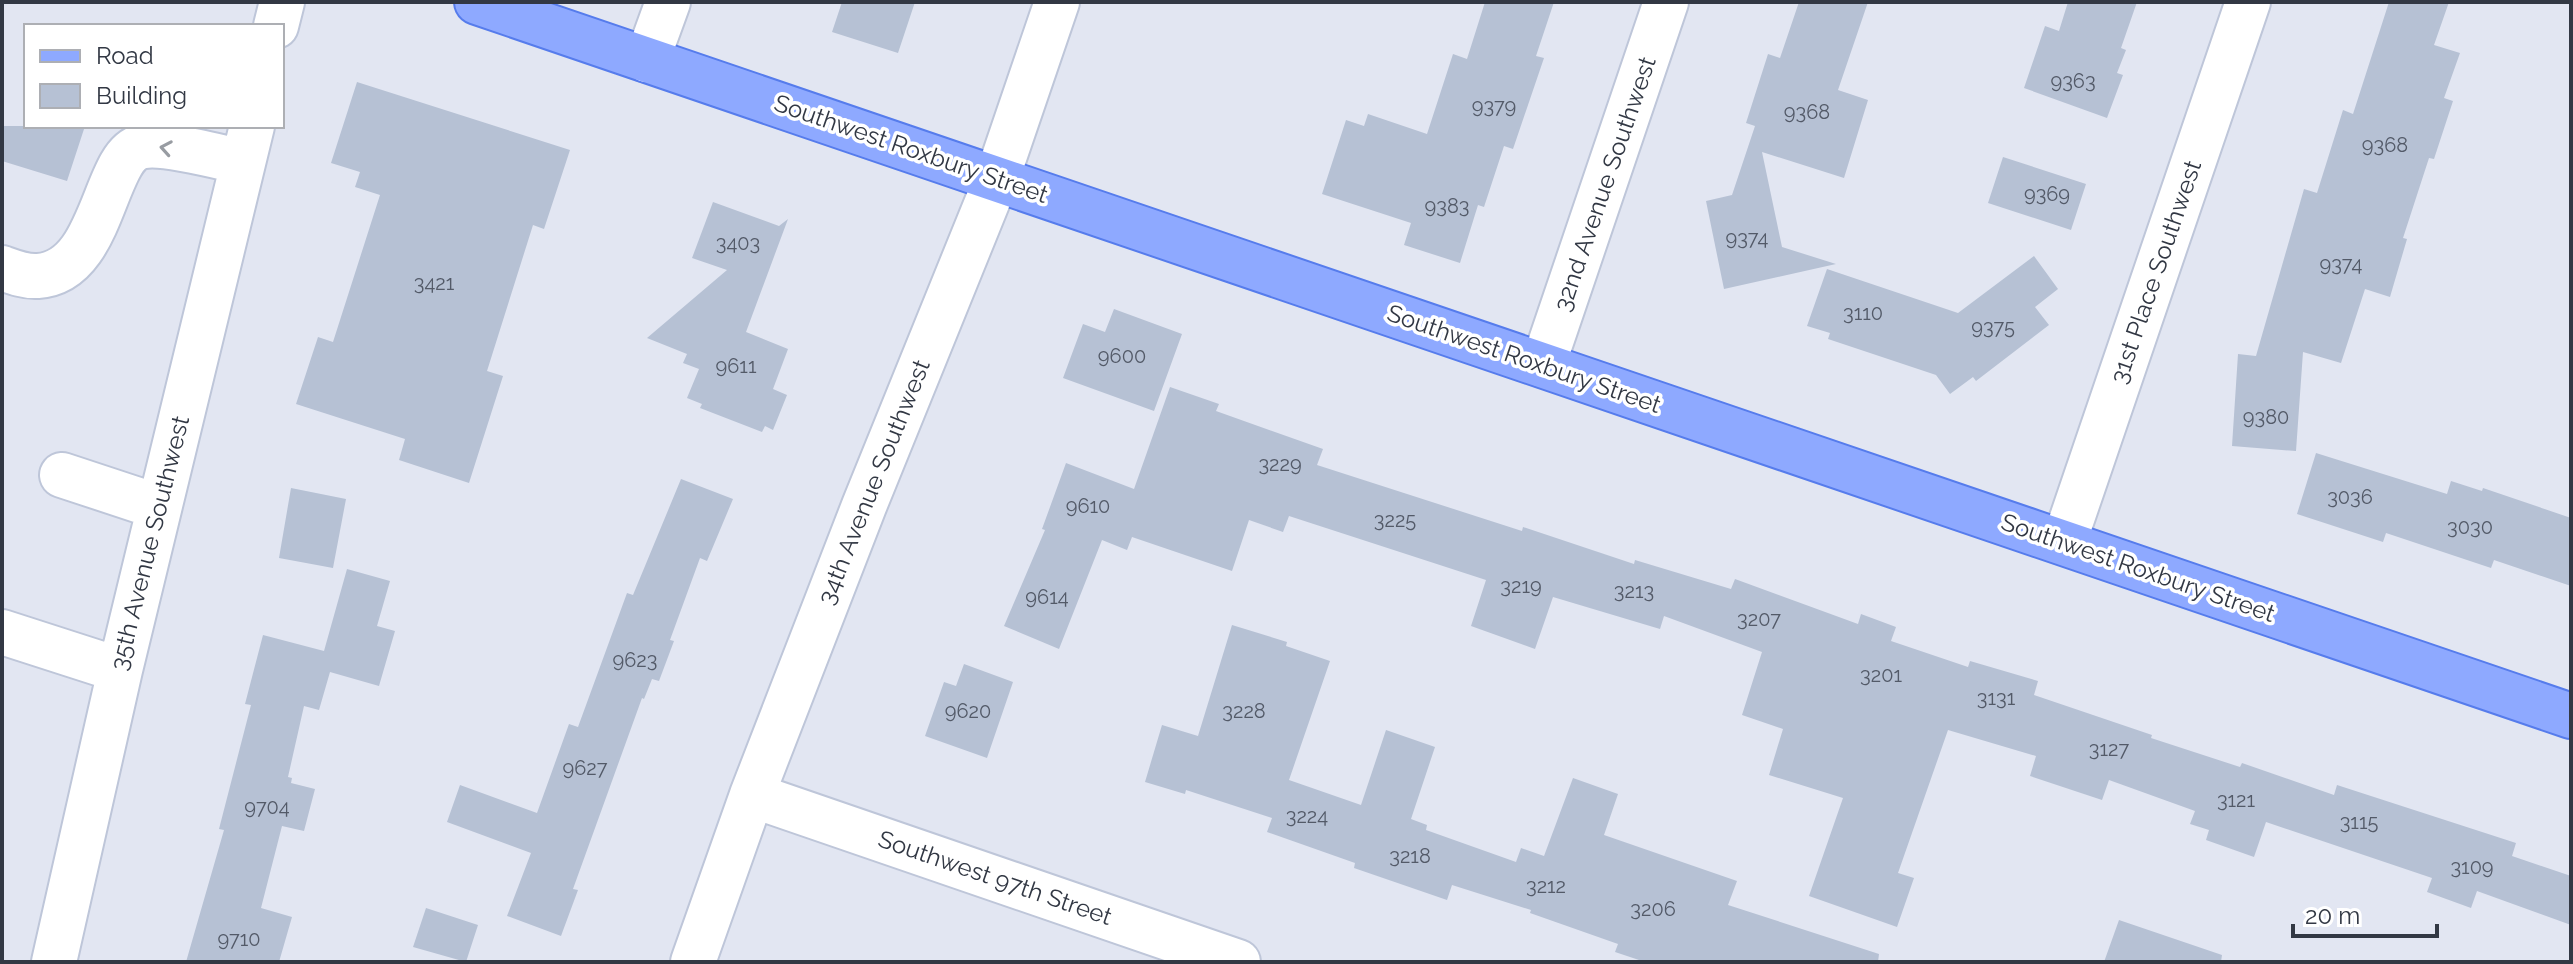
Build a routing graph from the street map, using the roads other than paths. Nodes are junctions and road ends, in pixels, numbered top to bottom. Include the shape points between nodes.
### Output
1 (282, 2) edge
2 (477, 2) edge
3 (668, 2) edge
4 (1057, 2) edge
5 (1666, 2) edge
6 (2248, 2) edge
7 (276, 24) edge
8 (647, 60) junction
9 (248, 144) edge
10 (997, 178) junction
11 (2, 268) edge
12 (1543, 365) junction
13 (62, 475) dead end
14 (159, 507) junction
15 (2064, 542) junction
16 (2, 632) edge
17 (120, 670) junction
18 (2571, 716) edge
19 (752, 795) junction
20 (54, 962) edge
21 (693, 962) edge
22 (1238, 962) edge

1 - 7 street
2 - 8 main road, Southwest Roxbury Street
3 - 8 street
4 - 10 street, 34th Avenue Southwest
5 - 12 street, 32nd Avenue Southwest
6 - 15 street, 31st Place Southwest
8 - 10 main road, Southwest Roxbury Street
9 -> 11 street via 137,147 122,162 97,223 70,262 39,277
9 - 14 street, 35th Avenue Southwest
10 - 12 main road, Southwest Roxbury Street
10 - 19 street, 34th Avenue Southwest
12 - 15 main road, Southwest Roxbury Street
13 - 14 street
14 - 17 street, 35th Avenue Southwest
15 - 18 main road, Southwest Roxbury Street
16 - 17 street
17 - 20 street, 35th Avenue Southwest
19 - 21 street, 34th Avenue Southwest
19 - 22 street, Southwest 97th Street

